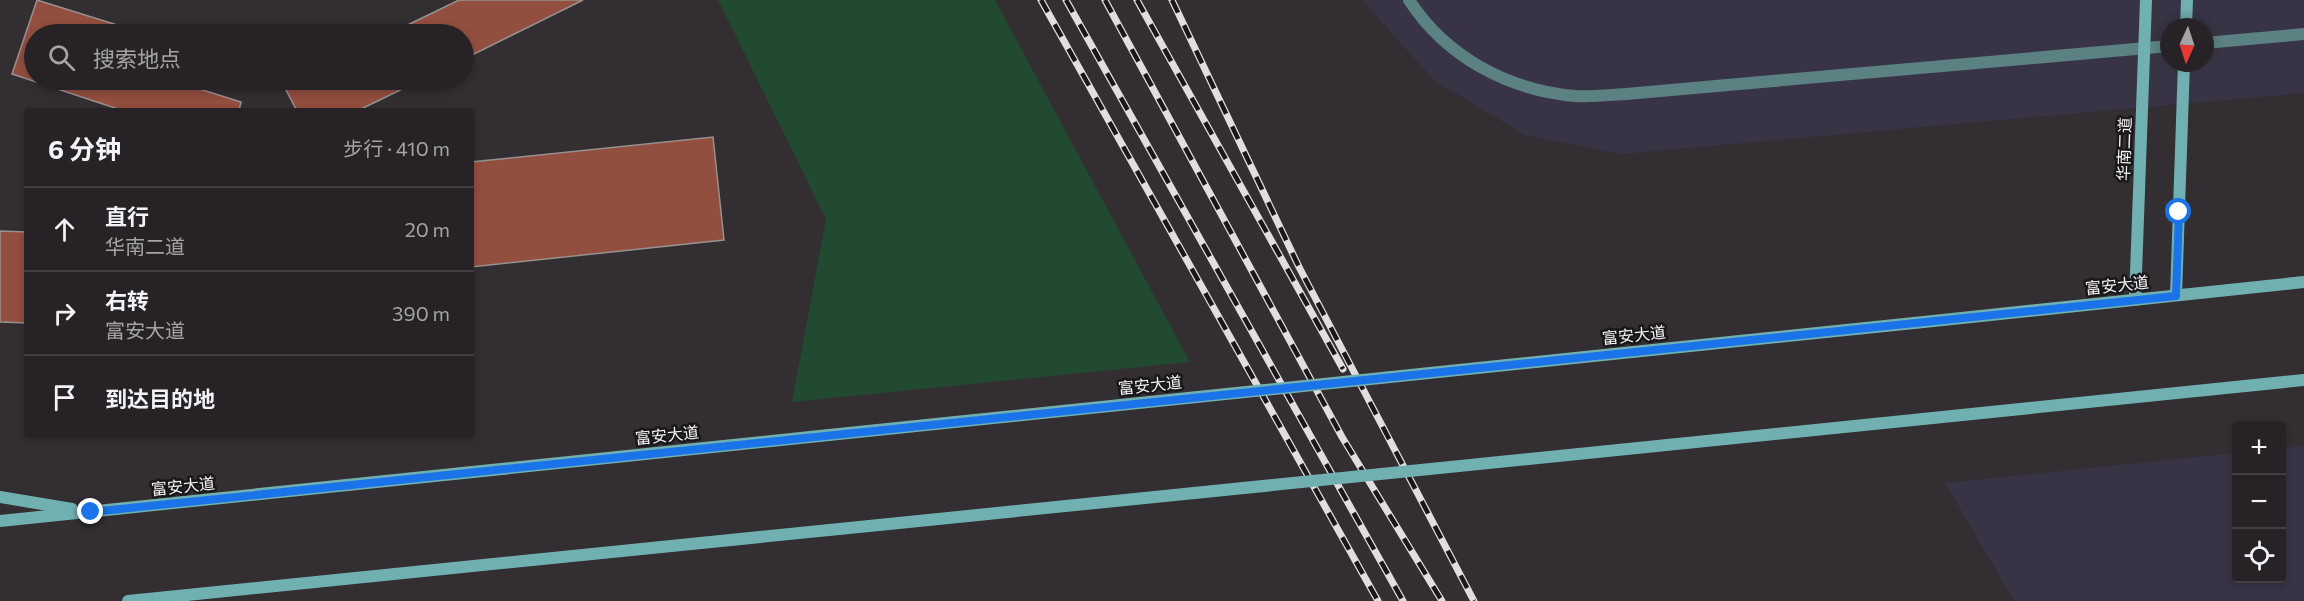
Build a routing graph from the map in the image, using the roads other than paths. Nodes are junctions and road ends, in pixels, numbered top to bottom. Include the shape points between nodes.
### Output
1 (1409, 0) edge
2 (2146, 0) edge
3 (2187, 0) edge
4 (2186, 18) edge
5 (2304, 34) edge
6 (2214, 42) edge
7 (2160, 47) edge
8 (2145, 48) junction
9 (2184, 72) edge
10 (2304, 282) edge
11 (2176, 296) junction
12 (2135, 300) junction
13 (2304, 380) edge
14 (0, 497) edge
15 (91, 512) junction
16 (0, 521) edge
17 (128, 601) edge

1 - 8 street via 1453,51 1488,73 1533,88 1575,96
2 - 8 main road, 华南二道
3 - 4 main road
5 - 6 street
7 - 8 street
8 - 12 main road, 华南二道
9 - 11 main road
10 - 11 main road, 富安大道
11 - 12 main road, 富安大道
12 - 15 main road, 富安大道, bridge
13 - 17 main road, bridge
14 - 15 main road
15 - 16 main road, 富安大道

